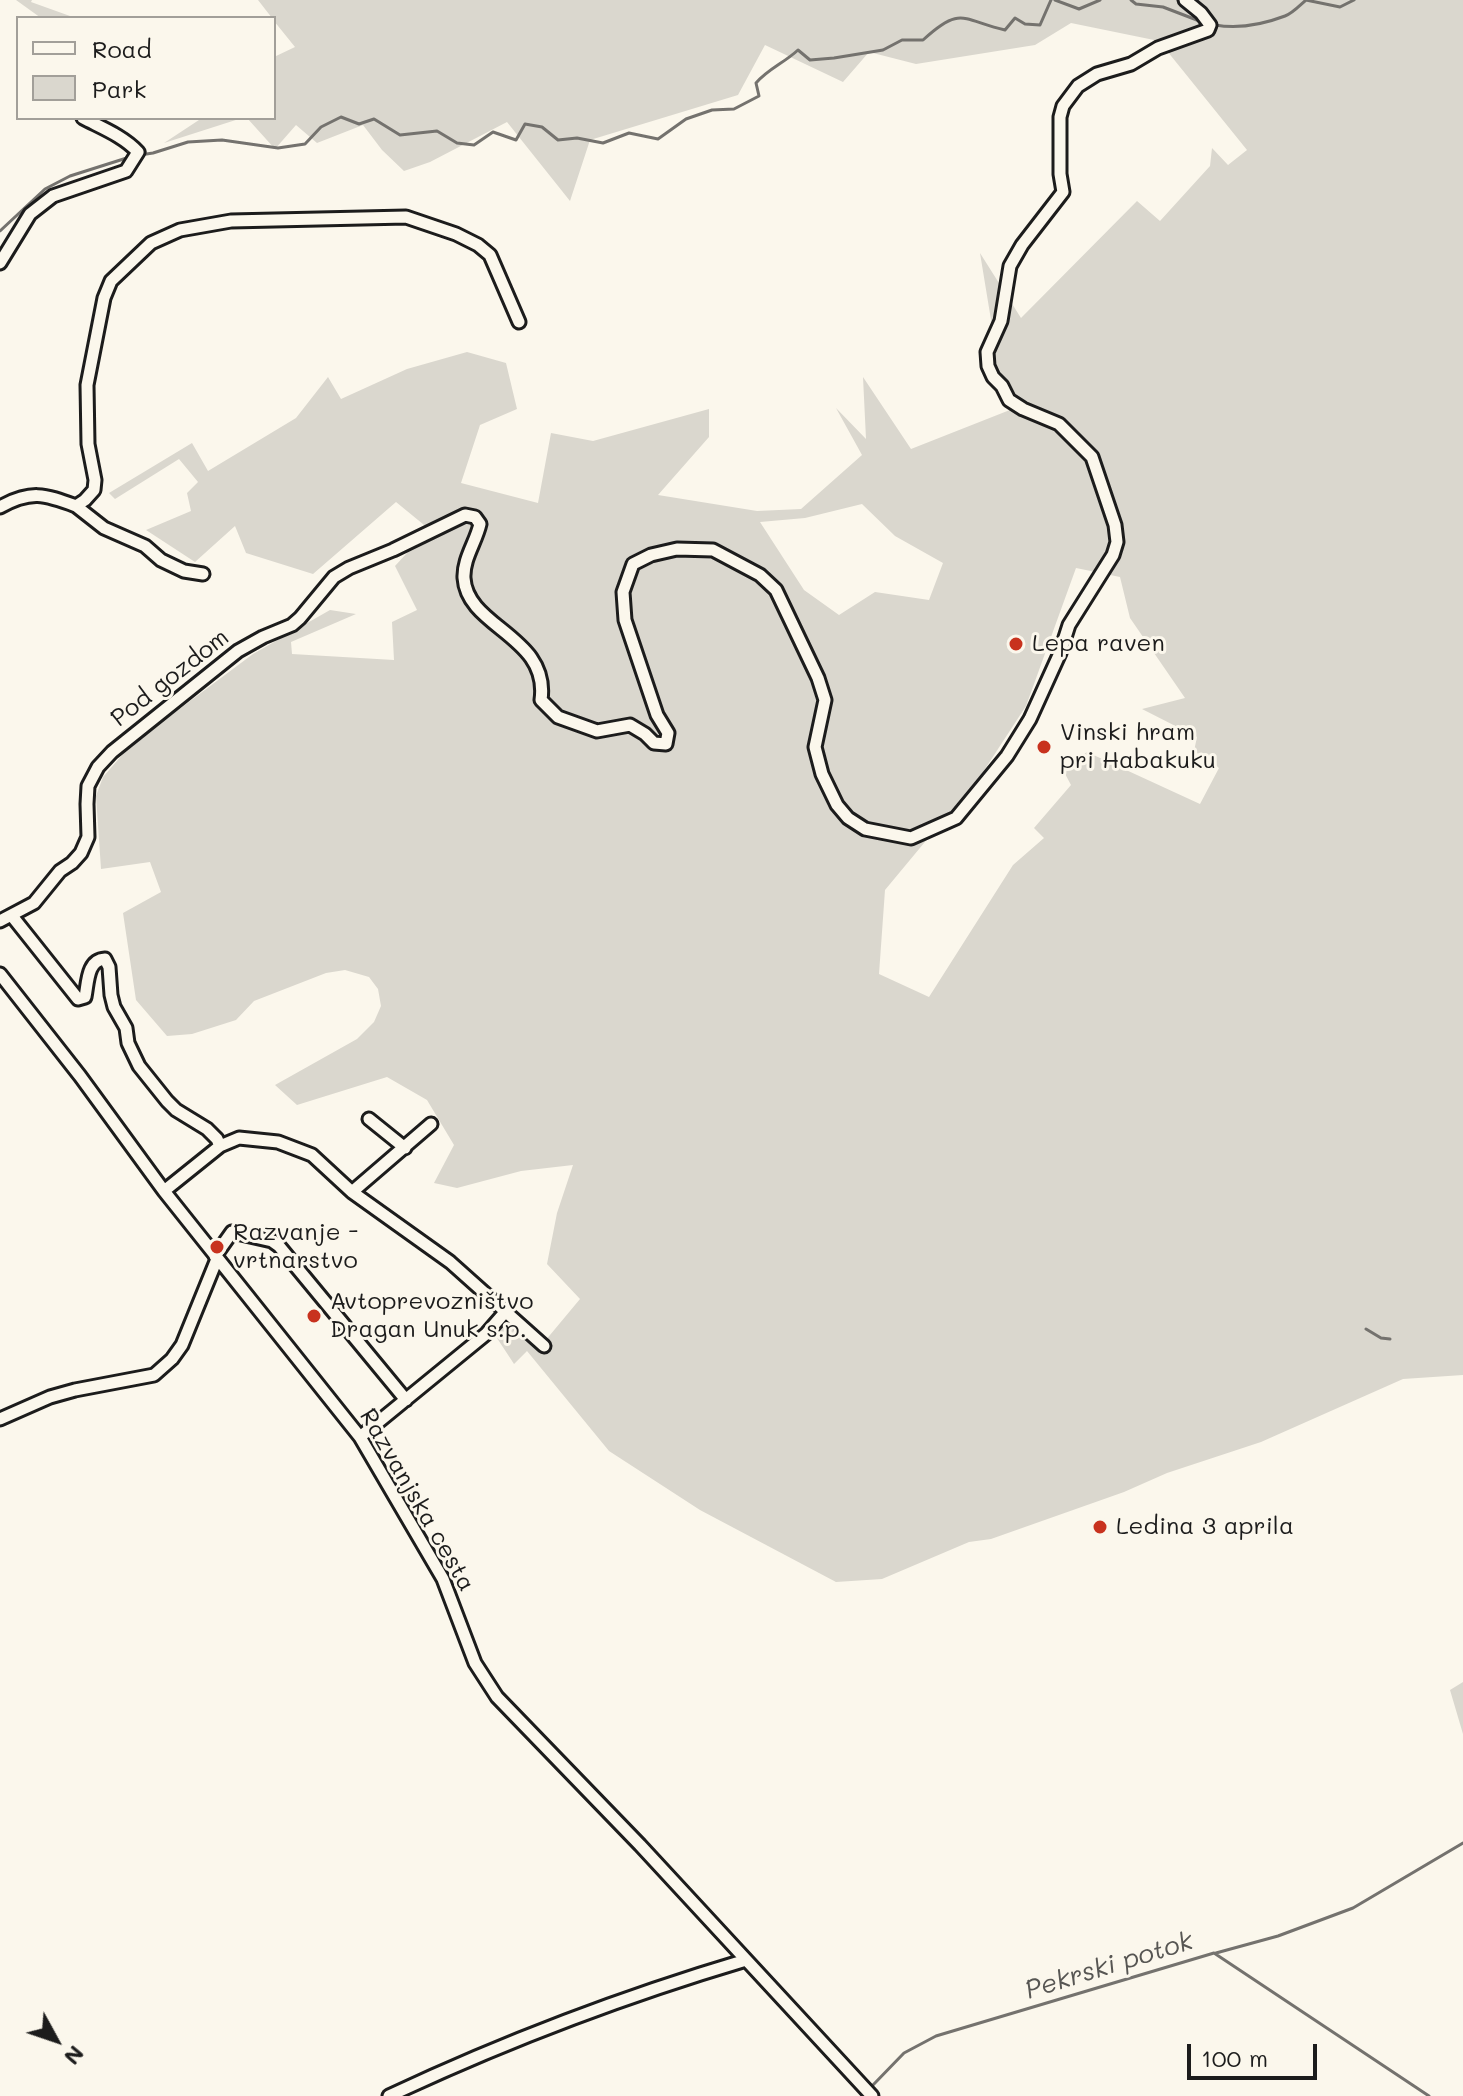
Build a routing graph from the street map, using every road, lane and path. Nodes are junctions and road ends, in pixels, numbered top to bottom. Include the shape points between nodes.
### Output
1 (1185, 0) edge
2 (87, 120) edge
3 (0, 263) edge
4 (519, 322) dead end
5 (76, 506) junction
6 (0, 507) edge
7 (203, 574) dead end
8 (12, 916) junction
9 (0, 921) edge
10 (0, 974) edge
11 (369, 1119) dead end
12 (431, 1124) dead end
13 (220, 1146) junction
14 (405, 1148) junction
15 (164, 1191) junction
16 (352, 1192) junction
17 (216, 1257) junction
18 (506, 1311) junction
19 (544, 1346) dead end
20 (406, 1400) junction
21 (0, 1419) edge
22 (360, 1437) junction
23 (746, 1960) junction
24 (389, 2096) edge
25 (872, 2096) edge

1 - 8 street, Pod gozdom via 1201,13 1208,30 1097,74 1078,86 1063,106 1063,192 1010,266 988,366 1009,400 1059,424 1092,457 1117,542 1069,625 1030,719 956,818 911,838 865,829 848,818 822,774 815,747 825,700 776,590 760,575 713,550 651,555 633,564 623,592 625,620 668,733 666,744 654,743 630,725 597,731 558,717 541,700 543,684 534,659 471,600 464,578 480,524 465,515 334,577 292,625 238,651 112,752 88,786 88,837 81,853 34,903
2 - 3 street via 135,148 136,157 126,171 41,205
4 - 5 street via 490,255 456,234 406,217 231,221 180,230 151,243 111,281 104,298 87,385 94,490
5 - 6 street via 31,495
5 - 7 street via 161,560
8 - 9 street, Pod gozdom
8 - 13 street via 78,999 85,997 92,965 105,959 114,1007 146,1076 176,1110 207,1129
10 - 15 street, Razvanjska cesta
11 - 14 street
12 - 14 street
13 - 15 street
13 - 16 street via 239,1138 278,1142 312,1155
14 - 16 street
15 - 17 street, Razvanjska cesta
16 - 18 street via 450,1262
17 - 20 street via 232,1232 279,1246
17 - 21 street via 182,1345 154,1375 62,1394
17 - 22 street, Razvanjska cesta
18 - 19 street
18 - 20 street
20 - 22 street
22 - 23 street, Razvanjska cesta via 443,1579 475,1663 497,1697
23 - 24 street via 556,2026
23 - 25 street, Razvanjska cesta

